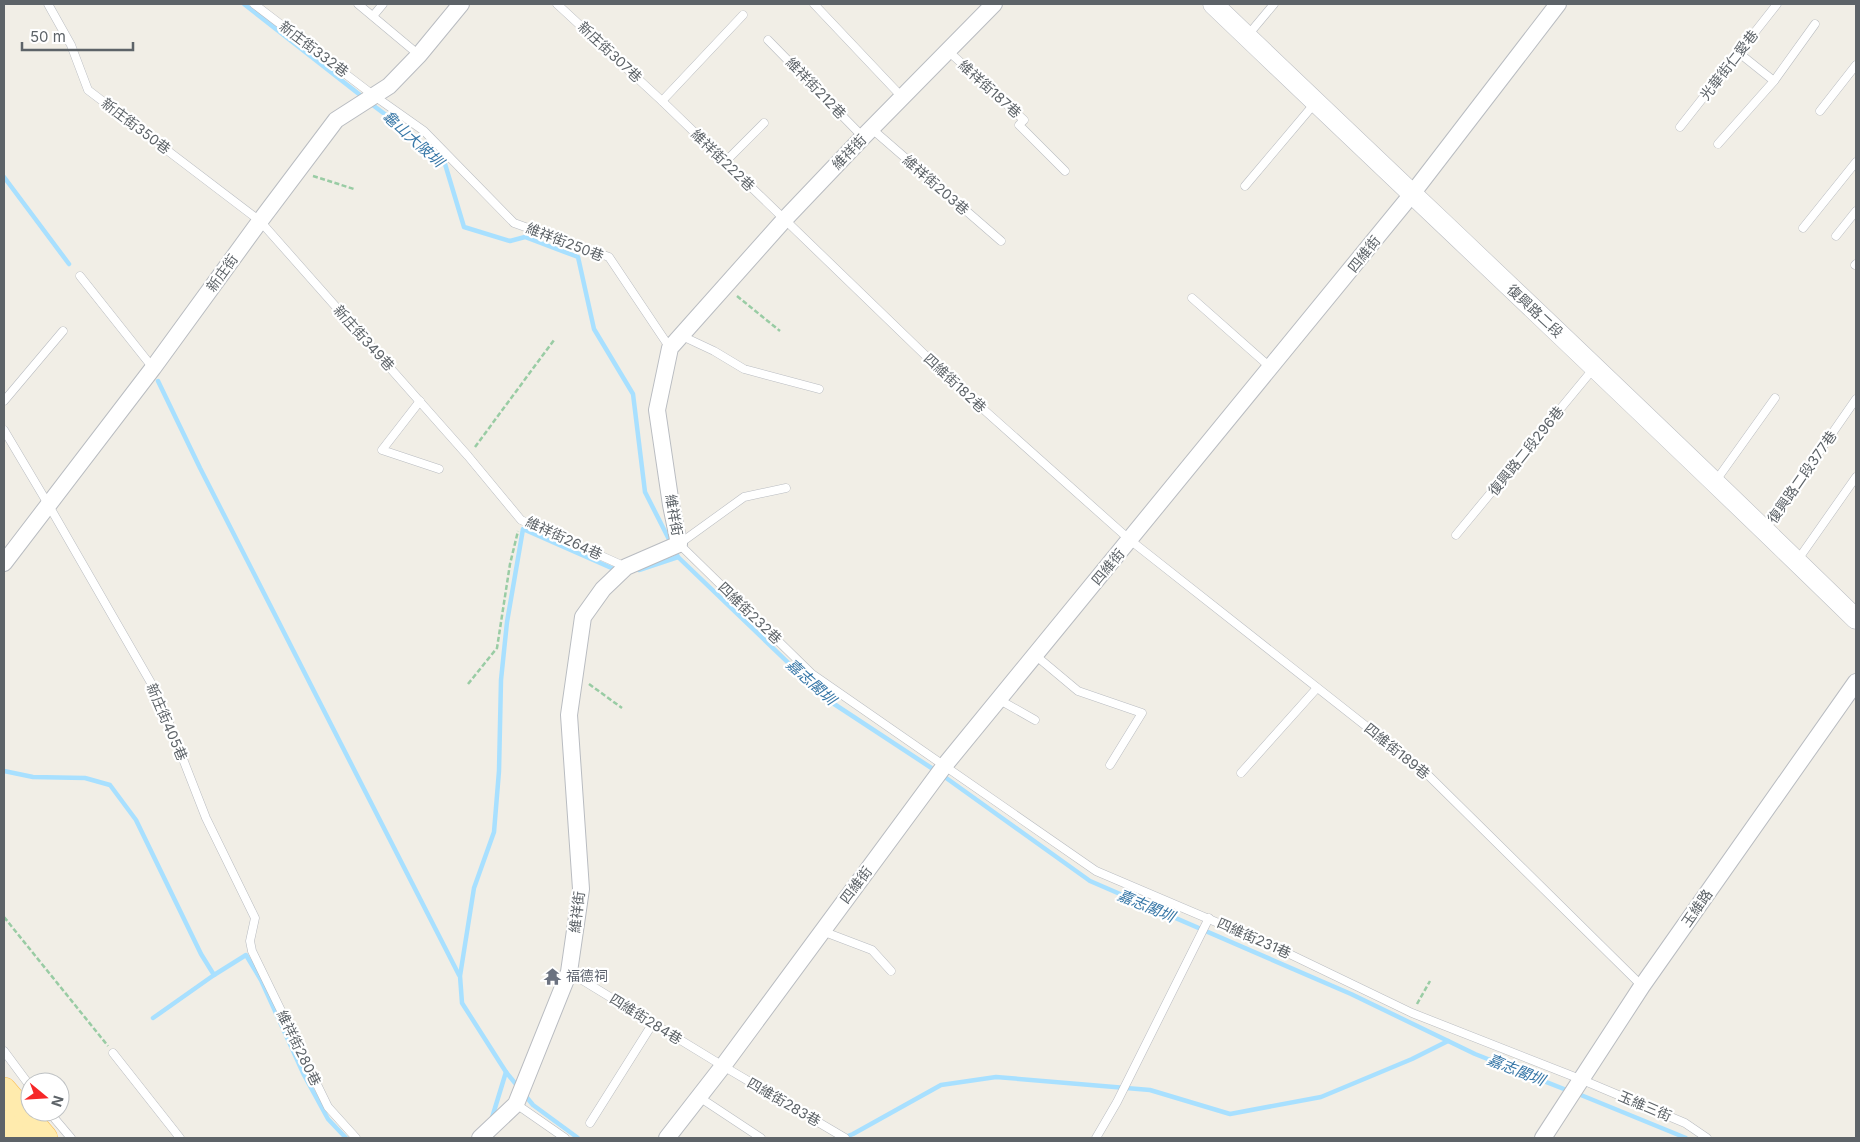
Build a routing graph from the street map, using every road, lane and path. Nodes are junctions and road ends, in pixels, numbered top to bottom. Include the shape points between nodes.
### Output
1 (48, 4) edge
2 (254, 4) edge
3 (358, 4) edge
4 (383, 4) edge
5 (461, 4) edge
6 (557, 4) edge
7 (814, 4) edge
8 (994, 4) edge
9 (1213, 4) edge
10 (1274, 4) edge
11 (1558, 4) edge
12 (1777, 4) edge
13 (743, 15) dead end
14 (373, 16) junction
15 (1815, 24) dead end
16 (1247, 36) junction
17 (768, 40) dead end
18 (947, 50) junction
19 (1739, 52) junction
20 (419, 55) junction
21 (1856, 65) edge
22 (1774, 81) junction
23 (374, 95) junction
24 (902, 97) junction
25 (662, 101) junction
26 (1315, 103) junction
27 (1820, 111) dead end
28 (764, 123) dead end
29 (1680, 127) dead end
30 (867, 133) junction
31 (1718, 144) dead end
32 (725, 162) junction
33 (1856, 162) edge
34 (297, 171) junction
35 (1065, 171) dead end
36 (1245, 186) dead end
37 (354, 189) dead end
38 (1412, 194) junction
39 (1856, 211) edge
40 (784, 220) junction
41 (260, 221) junction
42 (1803, 228) dead end
43 (1836, 236) dead end
44 (1001, 241) dead end
45 (80, 276) dead end
46 (726, 286) junction
47 (1192, 298) dead end
48 (63, 331) dead end
49 (780, 331) dead end
50 (682, 336) junction
51 (554, 340) dead end
52 (670, 348) junction
53 (1270, 367) junction
54 (1595, 367) junction
55 (153, 368) junction
56 (819, 389) dead end
57 (1775, 398) dead end
58 (1856, 399) edge
59 (4, 401) edge
60 (420, 401) junction
61 (4, 430) edge
62 (468, 456) junction
63 (439, 469) dead end
64 (1856, 477) edge
65 (1715, 482) junction
66 (786, 488) dead end
67 (48, 504) junction
68 (521, 520) junction
69 (1765, 530) junction
70 (1456, 535) dead end
71 (1130, 540) junction
72 (679, 544) junction
73 (1797, 561) junction
74 (4, 563) edge
75 (626, 568) junction
76 (1856, 619) edge
77 (1035, 655) junction
78 (574, 673) junction
79 (1856, 682) edge
80 (468, 684) dead end
81 (1317, 688) junction
82 (998, 700) junction
83 (622, 708) dead end
84 (1034, 720) dead end
85 (945, 765) junction
86 (1110, 765) dead end
87 (1241, 773) dead end
88 (4, 917) edge
89 (1209, 918) junction
90 (822, 930) junction
91 (252, 952) joint
92 (891, 971) dead end
93 (569, 972) junction
94 (1430, 981) dead end
95 (1642, 986) junction
96 (1412, 1013) junction
97 (653, 1023) junction
98 (4, 1051) edge
99 (113, 1053) joint
100 (723, 1066) junction
101 (20, 1073) edge
102 (1580, 1079) junction
103 (4, 1090) edge
104 (699, 1097) junction
105 (516, 1104) junction
106 (58, 1122) edge
107 (4, 1123) edge
108 (590, 1123) dead end
109 (16, 1138) edge
110 (45, 1138) edge
111 (71, 1138) edge
112 (180, 1138) edge
113 (356, 1138) edge
114 (480, 1138) edge
115 (565, 1138) edge
116 (667, 1138) edge
117 (761, 1138) edge
118 (846, 1138) edge
119 (1096, 1138) edge
120 (1543, 1138) edge
121 (1707, 1138) edge

1 - 41 lane, 新庄街350巷 via 71,45 88,90
2 - 23 lane, 新庄街332巷
3 - 14 lane
4 - 14 lane
5 - 20 street, 新庄街
6 - 25 lane, 新庄街307巷
7 - 24 lane
8 - 18 street, 維祥街
9 - 16 street, 復興路二段
10 - 16 lane
11 - 38 street, 四維街
12 - 19 lane, 光華街仁愛巷
13 - 25 lane
14 - 20 lane
15 - 22 lane
16 - 26 street, 復興路二段
17 - 30 lane, 維祥街212巷
18 - 24 street, 維祥街
18 - 35 lane, 維祥街187巷 via 1024,120 1019,125
19 - 22 lane
19 - 29 lane, 光華街仁愛巷
20 - 23 street, 新庄街 via 389,86
21 - 27 lane
22 - 31 lane
23 - 34 street, 新庄街 via 336,120
23 - 52 lane, 維祥街250巷 via 424,131 514,223 609,257
24 - 30 street, 維祥街
25 - 32 lane, 維祥街222巷
26 - 36 lane
26 - 38 street, 復興路二段
28 - 32 lane
30 - 40 street, 維祥街
30 - 44 lane, 維祥街203巷
32 - 40 lane, 維祥街222巷
33 - 42 lane
34 - 37 path
34 - 41 street, 新庄街
38 - 53 street, 四維街
38 - 54 street, 復興路二段
39 - 43 lane
40 - 46 street, 維祥街
40 - 71 lane, 四維街182巷 via 955,384
41 - 55 street, 新庄街
41 - 60 lane, 新庄街349巷
45 - 55 lane
46 - 49 path
46 - 50 street, 維祥街
47 - 53 lane
48 - 59 lane
50 - 52 street, 維祥街
50 - 56 lane via 744,368
51 - 62 path
52 - 72 street, 維祥街 via 658,410
53 - 71 street, 四維街
54 - 65 street, 復興路二段
54 - 70 lane, 復興路二段296巷
55 - 67 street, 新庄街
57 - 65 lane
58 - 69 lane, 復興路二段377巷
60 - 62 lane, 新庄街349巷
60 - 63 lane via 382,450
61 - 67 lane, 新庄街405巷
62 - 68 lane, 維祥街264巷
64 - 73 lane
65 - 69 street, 復興路二段
66 - 72 lane via 744,497
67 - 74 street, 新庄街
67 - 91 lane, 新庄街405巷 via 158,695 206,818 255,918 250,941
68 - 75 lane, 維祥街264巷
68 - 80 path via 510,564 497,648
69 - 73 street, 復興路二段
71 - 77 street, 四維街
71 - 81 lane, 四維街189巷
72 - 75 street, 維祥街
72 - 85 lane, 四維街232巷 via 812,674
73 - 76 street, 復興路二段
75 - 78 street, 維祥街 via 603,589 583,617
77 - 82 street, 四維街
77 - 86 lane via 1078,691 1142,713
78 - 83 path
78 - 93 street, 維祥街 via 569,715 581,888
79 - 95 street, 玉維路
81 - 87 lane
81 - 95 lane, 四維街189巷 via 1428,775
82 - 84 lane
82 - 85 street, 四維街
85 - 89 lane, 四維街231巷 via 1096,871
85 - 90 street, 四維街
88 - 99 path
89 - 96 lane, 四維街231巷
89 - 119 lane
90 - 92 lane via 872,950
90 - 100 street, 四維街
91 - 113 lane, 維祥街280巷 via 328,1106
93 - 97 lane, 四維街284巷
93 - 105 street, 維祥街
94 - 96 path
95 - 102 street, 玉維路
96 - 102 lane, 四維街231巷
97 - 100 lane, 四維街284巷
97 - 108 lane
98 - 101 lane
99 - 112 lane
100 - 104 street, 四維街
100 - 118 lane, 四維街283巷
102 - 120 street, 玉維路
102 - 121 lane, 玉維三街 via 1685,1123
103 - 110 main road
104 - 116 street, 四維街
104 - 117 lane
105 - 114 street, 維祥街
105 - 115 lane
106 - 111 lane
107 - 109 main road

